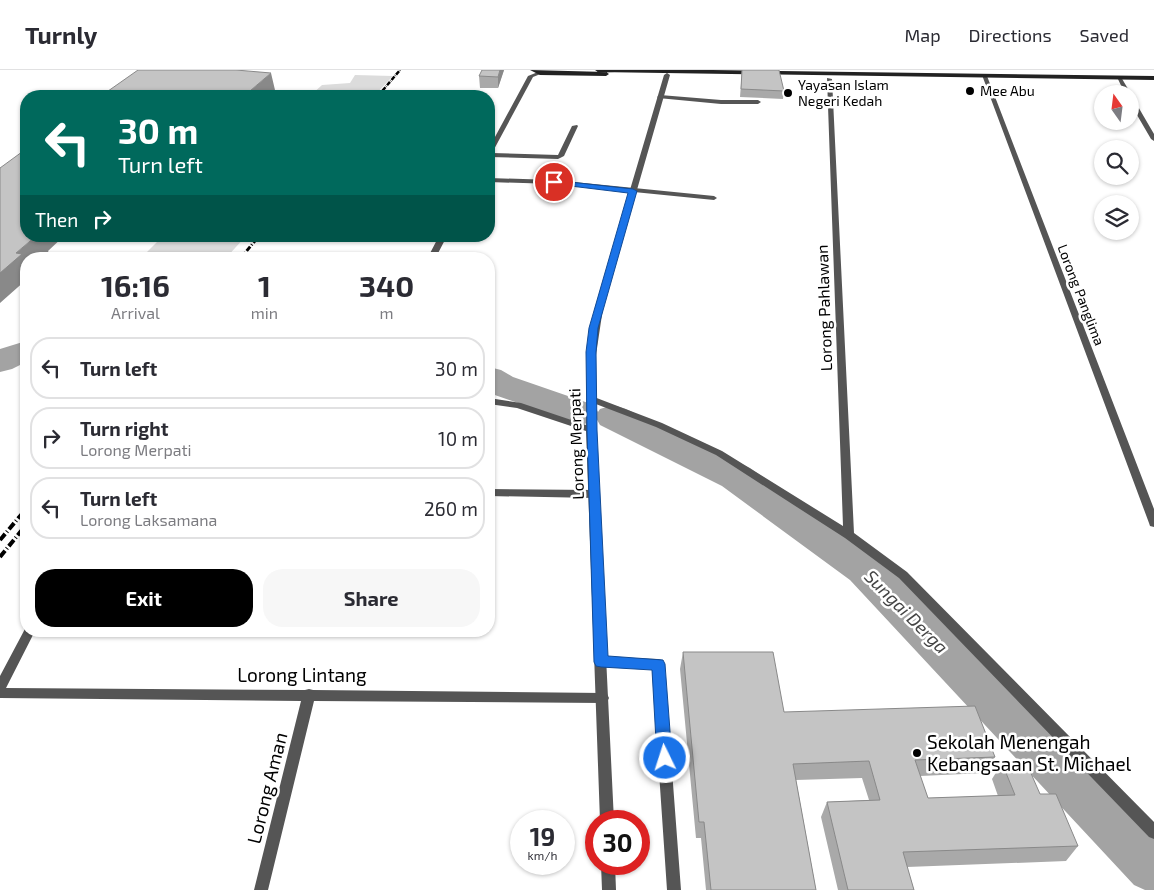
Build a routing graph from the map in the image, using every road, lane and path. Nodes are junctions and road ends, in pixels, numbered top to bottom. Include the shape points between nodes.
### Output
1 (534, 70) edge
2 (598, 70) edge
3 (1034, 70) edge
4 (1154, 72) edge
5 (540, 73) junction
6 (667, 75) junction
7 (969, 75) junction
8 (984, 76) junction
9 (1118, 78) junction
10 (1154, 78) edge
11 (829, 79) junction
12 (1122, 85) edge
13 (660, 97) junction
14 (758, 102) edge
15 (1139, 113) edge
16 (575, 126) dead end
17 (1154, 139) edge
18 (495, 143) edge
19 (495, 154) edge
20 (495, 180) edge
21 (633, 191) junction
22 (714, 198) dead end
23 (591, 399) junction
24 (495, 402) edge
25 (592, 430) junction
26 (495, 492) edge
27 (594, 494) junction
28 (1154, 523) edge
29 (849, 535) junction
30 (26, 637) edge
31 (601, 662) junction
32 (0, 688) edge
33 (0, 692) edge
34 (309, 694) junction
35 (603, 698) junction
36 (607, 810) edge
37 (1154, 832) edge
38 (608, 875) edge
39 (261, 890) edge
40 (609, 890) edge
41 (674, 890) edge

1 - 5 main road
2 - 7 main road
3 - 4 main road
5 - 6 main road
5 - 18 street via 531,76
6 - 11 main road
6 - 13 street, Lorong Merpati
7 - 8 main road
7 - 11 main road via 945,80
8 - 9 main road
8 - 28 street, Lorong Panglima
9 - 10 main road
9 - 12 street
11 - 29 street, Lorong Pahlawan
13 - 14 street
13 - 21 street, Lorong Merpati
15 - 17 street
16 - 19 street via 561,156
20 - 21 street via 554,182
21 - 22 street
21 - 23 street, Lorong Merpati via 593,328
23 - 25 street, Lorong Merpati
23 - 29 street via 659,425 719,454
24 - 25 street via 518,405
25 - 27 street, Lorong Merpati
26 - 27 street
27 - 31 street, Lorong Merpati
29 - 37 street via 903,575
30 - 32 street
31 - 35 street, Lorong Merpati
31 - 41 street via 658,664
33 - 34 street, Lorong Lintang
34 - 35 street, Lorong Lintang
34 - 39 street, Lorong Aman
35 - 36 street, Lorong Merpati
38 - 40 street

